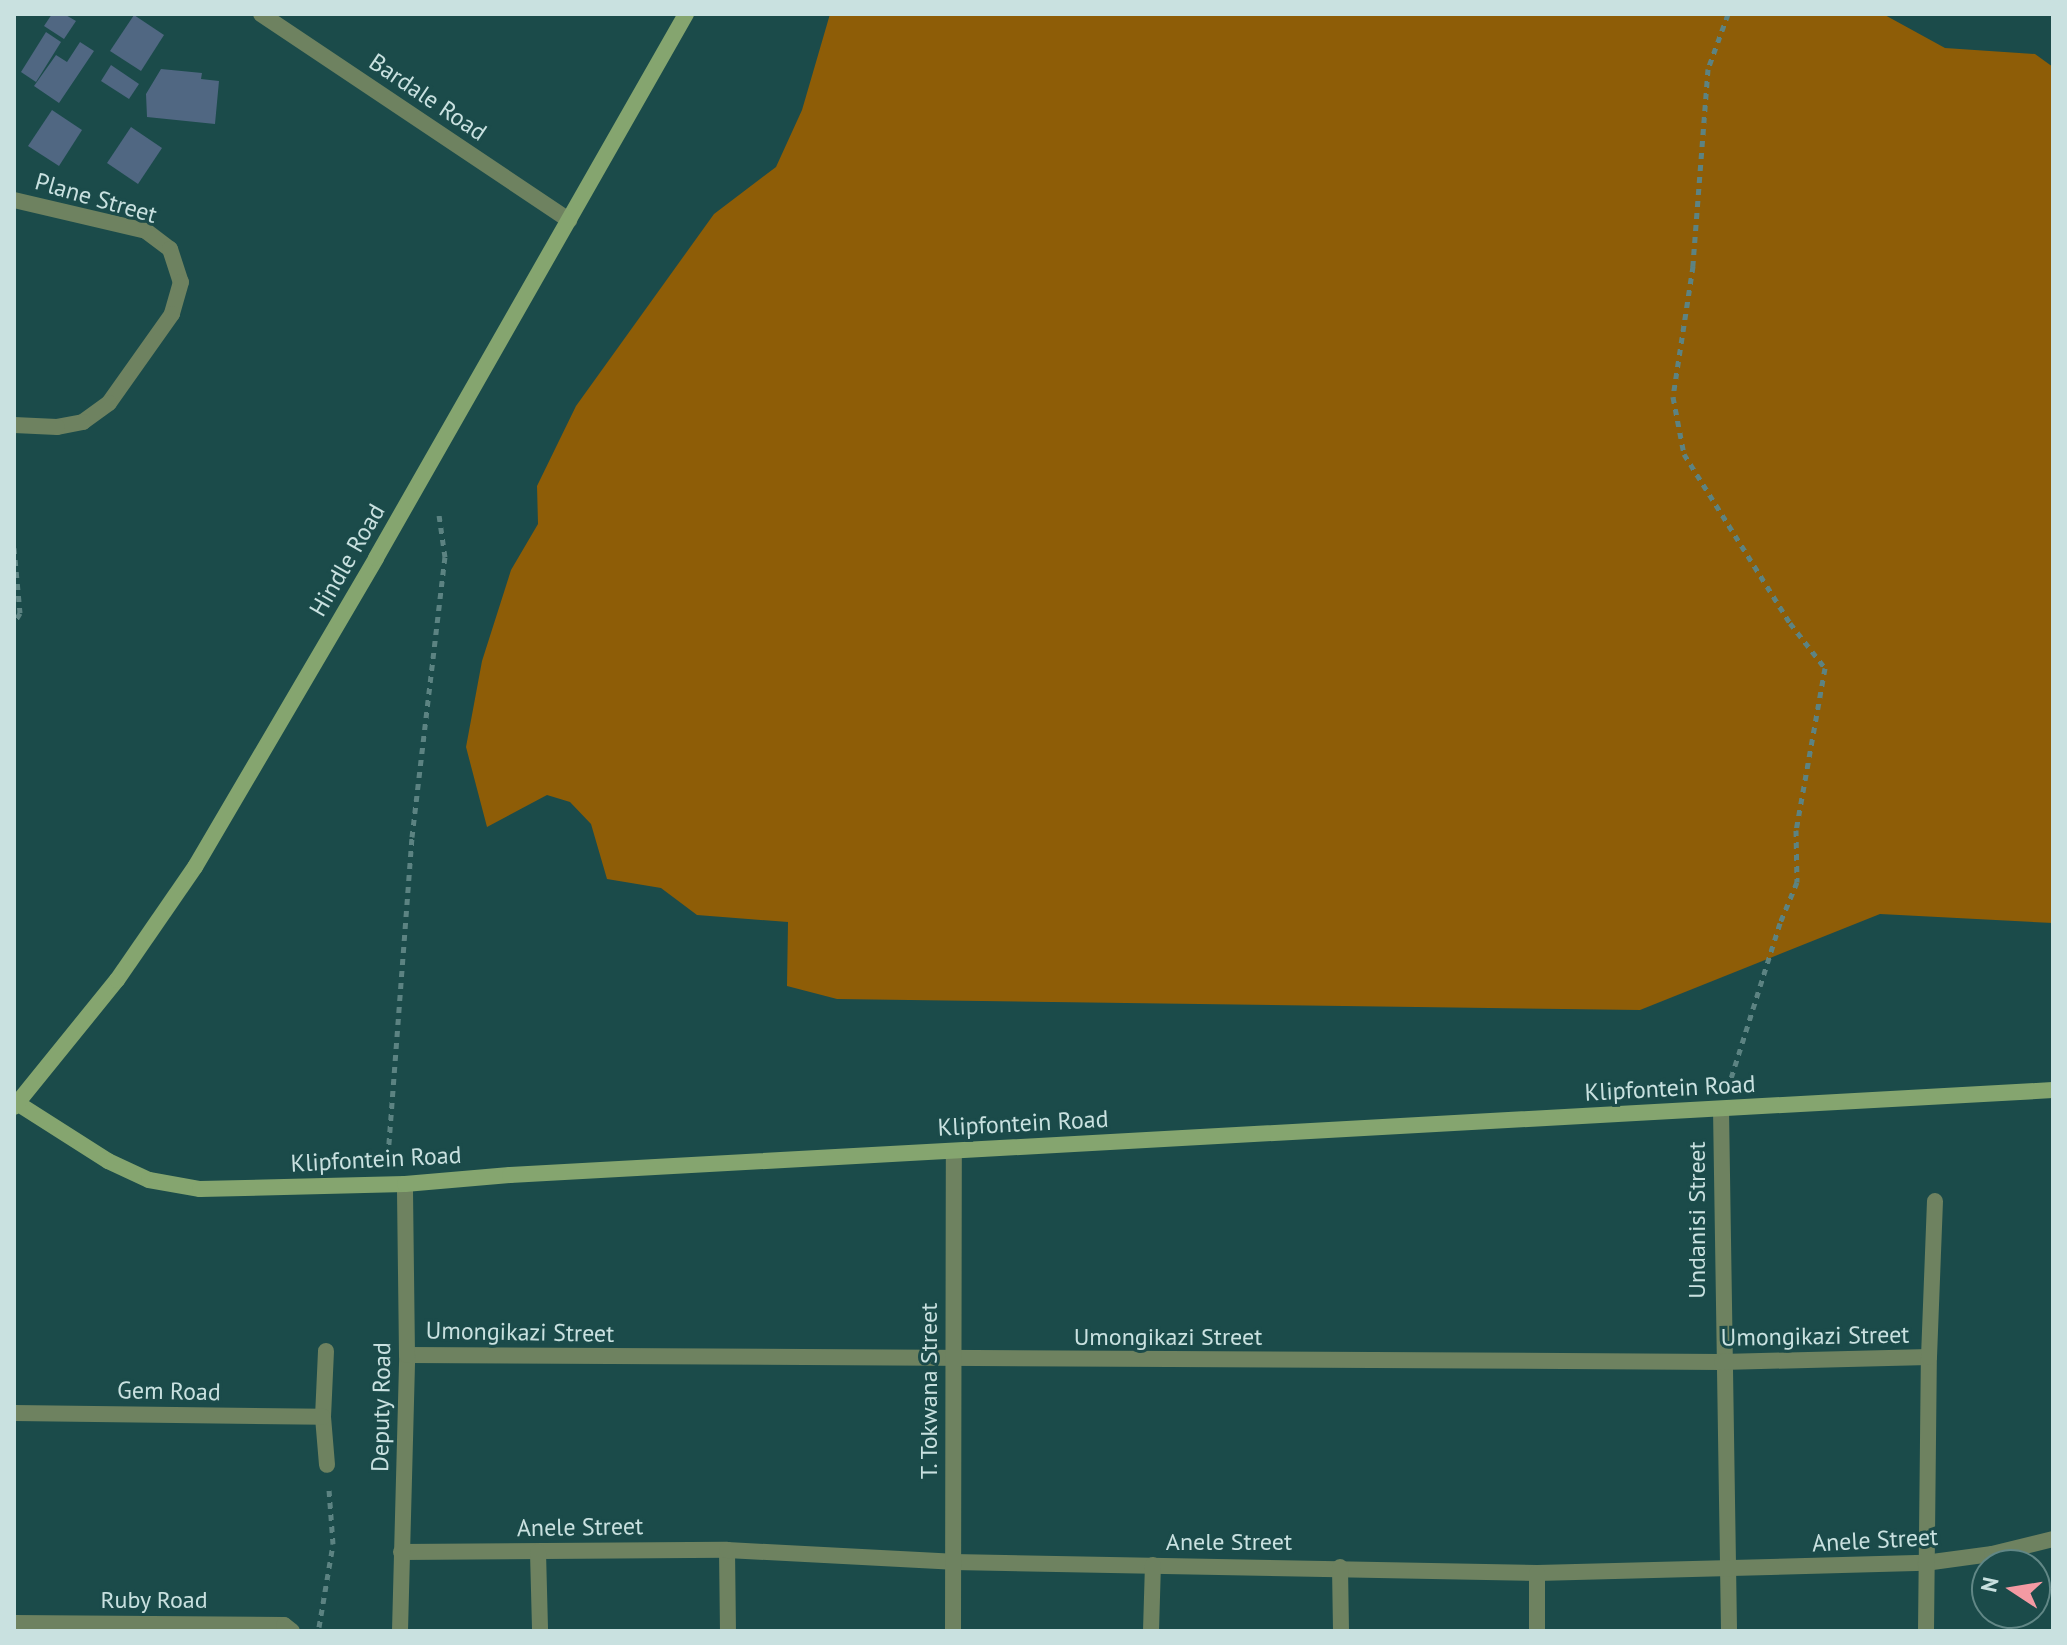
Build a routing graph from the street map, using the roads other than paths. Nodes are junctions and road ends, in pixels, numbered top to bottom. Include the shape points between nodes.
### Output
1 (261, 14) edge
2 (686, 14) edge
3 (14, 200) edge
4 (569, 220) junction
5 (14, 425) edge
6 (2053, 1090) edge
7 (16, 1105) edge
8 (1721, 1109) junction
9 (954, 1151) junction
10 (405, 1184) junction
11 (1935, 1201) dead end
12 (326, 1351) dead end
13 (407, 1355) junction
14 (1929, 1357) junction
15 (953, 1360) junction
16 (1722, 1362) junction
17 (14, 1413) edge
18 (323, 1417) junction
19 (327, 1465) road end
20 (2053, 1539) edge
21 (727, 1550) junction
22 (401, 1552) junction
23 (538, 1552) junction
24 (953, 1562) junction
25 (1925, 1563) junction
26 (1153, 1565) junction
27 (1340, 1567) junction
28 (1728, 1570) junction
29 (1537, 1573) junction
30 (14, 1623) edge
31 (292, 1631) edge
32 (400, 1631) edge
33 (540, 1631) edge
34 (728, 1631) edge
35 (953, 1631) edge
36 (1151, 1631) edge
37 (1341, 1631) edge
38 (1537, 1631) edge
39 (1729, 1631) edge
40 (1926, 1631) edge

1 - 4 street, Bardale Road
2 - 4 street, Hindle Road
3 - 5 street, Plane Street via 146,231 170,249 181,282 172,314 109,403 83,422
4 - 7 street, Hindle Road via 195,867 117,980
6 - 8 street, Klipfontein Road
7 - 10 street, Klipfontein Road via 149,1180 200,1189
8 - 9 street, Klipfontein Road
8 - 16 street, Undanisi Street
9 - 10 street, Klipfontein Road
9 - 15 street, T. Tokwana Street
10 - 13 street, Deputy Road
11 - 14 street
12 - 18 street
13 - 15 street, Umongikazi Street
13 - 22 street, Deputy Road
14 - 16 street, Umongikazi Street
14 - 25 street
15 - 16 street, Umongikazi Street
15 - 24 street, T. Tokwana Street
16 - 28 street, Undanisi Street
17 - 18 street, Gem Road
18 - 19 street
20 - 25 street, Anele Street
21 - 23 street, Anele Street
21 - 24 street, Anele Street
21 - 34 street
22 - 23 street, Anele Street
22 - 32 street, Deputy Road
23 - 33 street
24 - 26 street, Anele Street
24 - 35 street, T. Tokwana Street
25 - 28 street, Anele Street
25 - 40 street
26 - 27 street, Anele Street
26 - 36 street
27 - 29 street, Anele Street
27 - 37 street
28 - 29 street, Anele Street
28 - 39 street, Undanisi Street
29 - 38 street
30 - 31 street, Ruby Road via 284,1625

